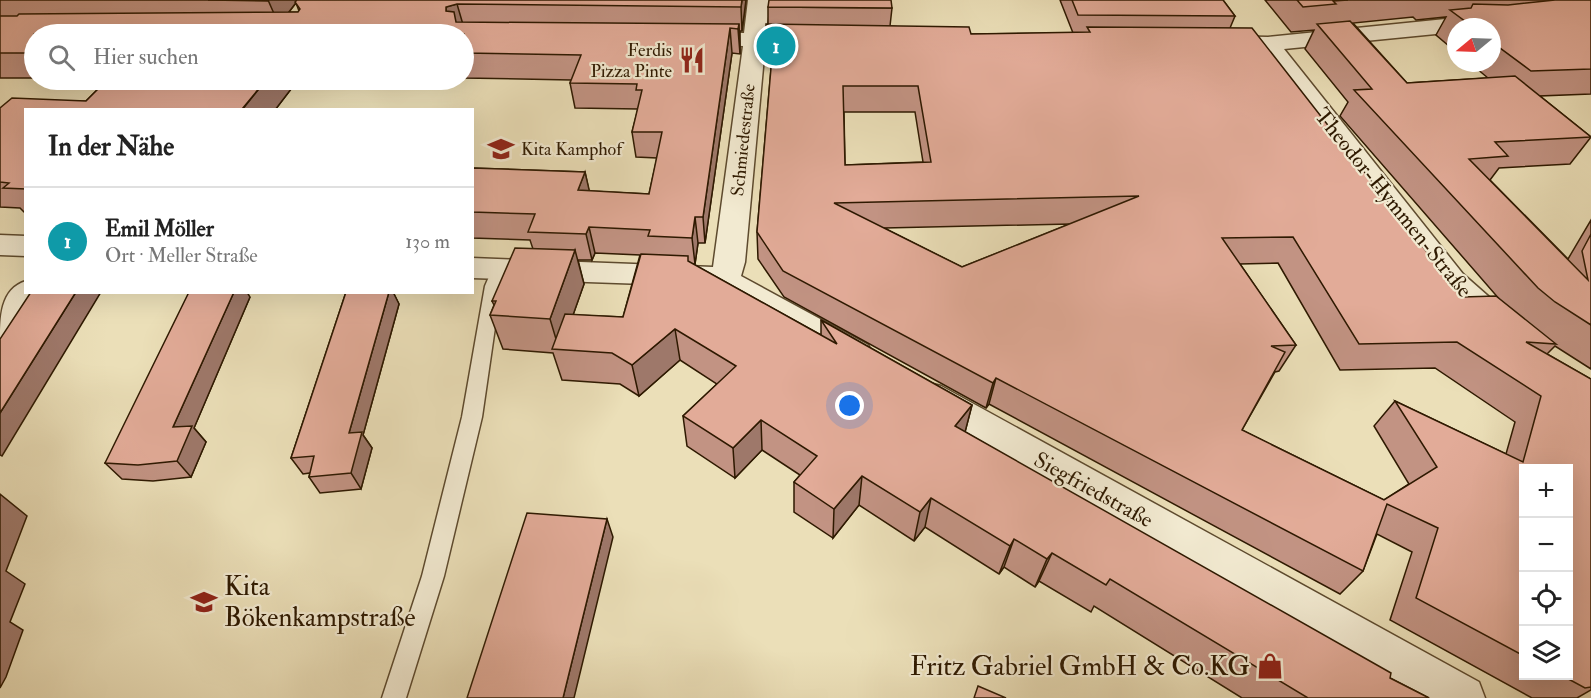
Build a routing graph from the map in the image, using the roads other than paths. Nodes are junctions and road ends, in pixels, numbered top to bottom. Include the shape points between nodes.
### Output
1 (759, 0) edge
2 (1508, 19) edge
3 (674, 39) edge
4 (755, 39) junction
5 (837, 40) edge
6 (1198, 43) edge
7 (1268, 44) junction
8 (0, 245) edge
9 (24, 246) edge
10 (486, 268) edge
11 (724, 280) junction
12 (25, 294) edge
13 (0, 330) edge
14 (1523, 343) edge
15 (394, 698) edge
16 (1463, 698) edge

1 - 4 street, Schmiedestraße
2 - 7 street
3 - 4 street
4 - 5 street
4 - 11 street, Schmiedestraße via 730,262
6 - 7 street
7 - 14 street, Theodor-Hymmen-Straße via 1452,280 1488,316
8 - 9 street
10 - 11 street
10 - 15 lane via 493,286 472,417 434,576
11 - 16 street, Siegfriedstraße
12 - 13 street

